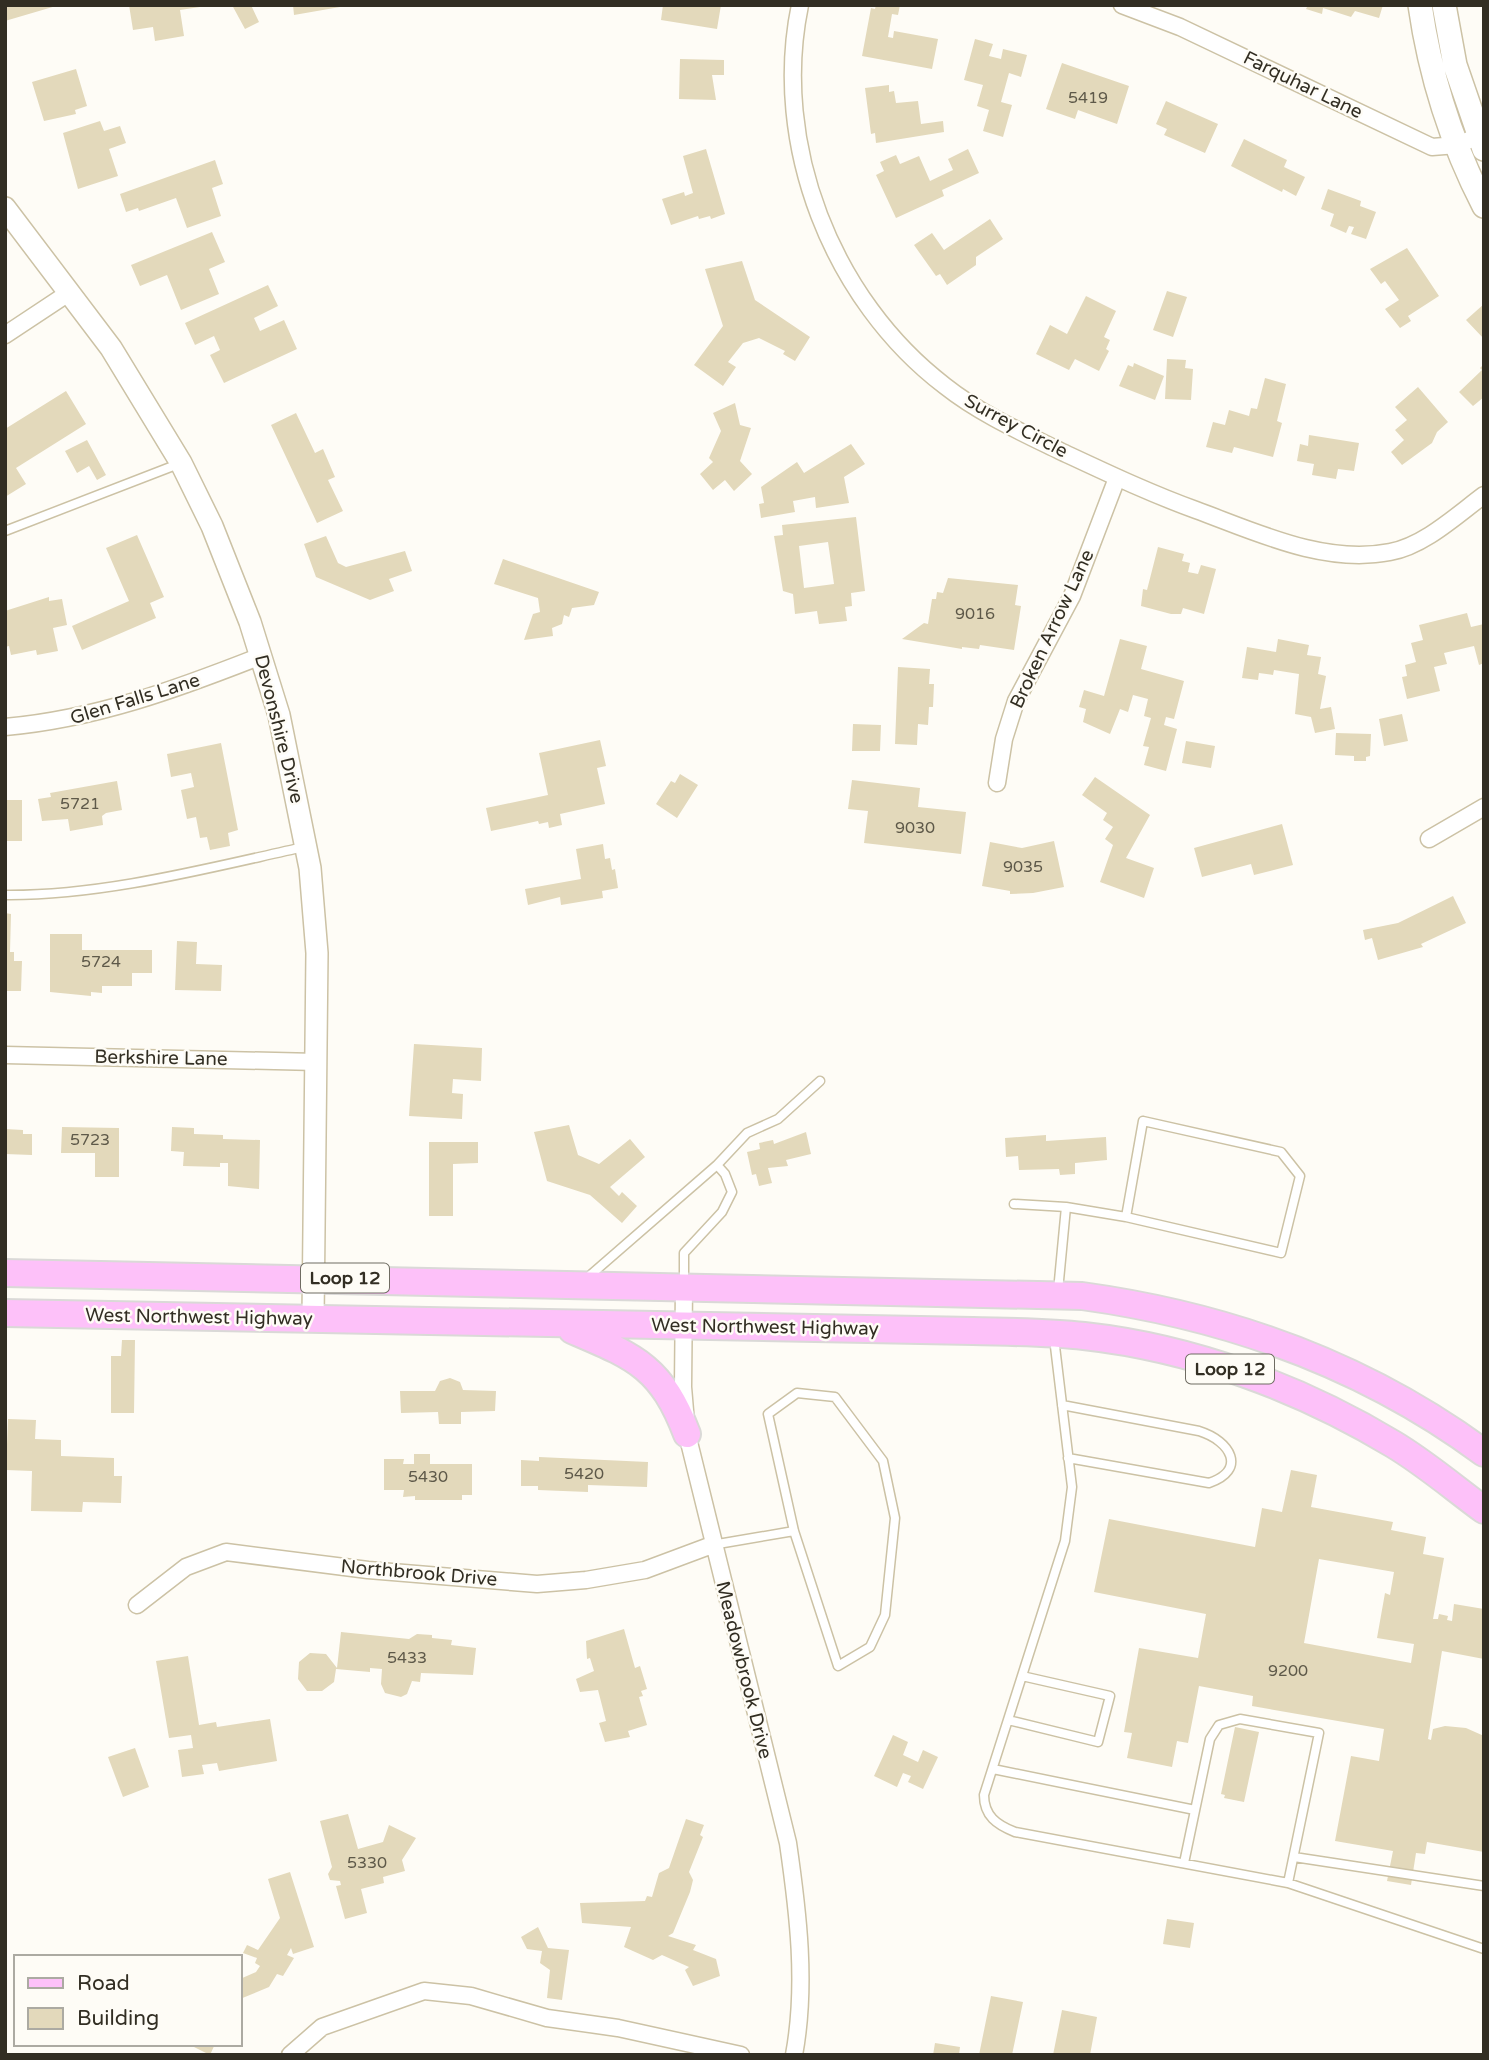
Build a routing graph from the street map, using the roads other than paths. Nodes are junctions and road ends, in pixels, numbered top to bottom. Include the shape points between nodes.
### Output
1 (800, 5) edge
2 (1122, 5) edge
3 (1420, 5) edge
4 (1444, 5) edge
5 (1476, 141) edge
6 (1484, 206) edge
7 (5, 208) edge
8 (70, 292) junction
9 (5, 335) edge
10 (181, 463) junction
11 (1117, 478) junction
12 (1484, 495) edge
13 (5, 531) edge
14 (261, 656) junction
15 (5, 727) edge
16 (997, 783) dead end
17 (1484, 807) edge
18 (1429, 839) dead end
19 (307, 847) junction
20 (5, 895) edge
21 (5, 1055) edge
22 (317, 1062) junction
23 (820, 1081) dead end
24 (717, 1165) junction
25 (1014, 1204) dead end
26 (1066, 1208) junction
27 (1126, 1217) junction
28 (5, 1273) edge
29 (313, 1277) junction
30 (579, 1284) junction
31 (684, 1286) junction
32 (1058, 1294) junction
33 (5, 1313) edge
34 (313, 1319) junction
35 (557, 1324) junction
36 (682, 1326) junction
37 (1054, 1334) junction
38 (1062, 1405) junction
39 (687, 1434) junction
40 (1484, 1453) edge
41 (1068, 1458) junction
42 (1484, 1510) edge
43 (794, 1531) junction
44 (712, 1545) junction
45 (137, 1605) dead end
46 (1022, 1676) junction
47 (1008, 1720) junction
48 (993, 1769) junction
49 (1195, 1810) junction
50 (1294, 1857) junction
51 (1184, 1863) junction
52 (1288, 1883) junction
53 (1484, 1886) edge
54 (1484, 1949) edge
55 (290, 2055) edge
56 (741, 2055) edge
57 (794, 2055) edge

1 - 11 street, Surrey Circle via 792,65 800,146 813,200 857,290 913,359 946,387 1016,429
2 - 5 street, Farquhar Lane via 1204,38 1432,147
3 - 5 main road via 1437,86
4 - 5 main road
5 - 6 main road
7 - 8 street, Devonshire Drive
8 - 9 street
8 - 10 street, Devonshire Drive via 111,348
10 - 13 lane
10 - 14 street, Devonshire Drive via 212,526
11 - 12 street, Surrey Circle via 1267,536 1354,555 1409,546
11 - 16 street, Broken Arrow Lane via 1072,596 1016,701
14 - 15 street, Glen Falls Lane via 113,709
14 - 19 street, Devonshire Drive via 279,715
17 - 18 street
19 - 20 lane via 164,877
19 - 22 street, Devonshire Drive via 319,989
21 - 22 street, Berkshire Lane
22 - 29 street, Devonshire Drive
23 - 24 lane via 778,1119 747,1133
24 - 30 lane
24 - 31 lane via 732,1192 722,1212 684,1254
25 - 26 lane
26 - 27 lane
26 - 32 lane
27 - 27 lane via 1143,1121 1281,1152 1300,1176 1281,1253
28 - 29 main road, West Northwest Highway / Loop 12
29 - 30 main road, West Northwest Highway / Loop 12
29 - 34 street, Devonshire Drive
30 - 31 main road, West Northwest Highway / Loop 12
31 - 32 main road, West Northwest Highway / Loop 12
31 - 36 street, Meadowbrook Drive
32 - 37 main road
32 - 40 main road, West Northwest Highway / Loop 12 via 1163,1310 1295,1348 1411,1405
33 - 34 main road, West Northwest Highway / Loop 12
34 - 35 main road, West Northwest Highway / Loop 12
35 - 36 main road, West Northwest Highway / Loop 12
35 - 39 main road via 640,1362 674,1399
36 - 37 main road, West Northwest Highway / Loop 12
36 - 39 street, Meadowbrook Drive
37 - 38 lane
37 - 42 main road, West Northwest Highway / Loop 12 via 1155,1349 1270,1383 1395,1444
38 - 41 lane
38 - 41 lane via 1216,1436 1231,1456 1221,1479 1209,1483
39 - 44 street, Meadowbrook Drive
41 - 46 lane via 1072,1487 1065,1541
43 - 43 lane via 798,1543 838,1666 870,1647 886,1615 895,1518 883,1461 835,1397 797,1393 768,1414
43 - 44 lane
44 - 45 street, Northbrook Drive via 645,1570 537,1584 226,1552 186,1567
44 - 57 street, Meadowbrook Drive via 788,1843 798,1910 800,1968
46 - 47 lane
46 - 47 lane via 1110,1696 1098,1742
47 - 48 lane
48 - 49 lane
48 - 51 lane via 984,1805 1000,1826
49 - 50 lane via 1210,1739 1219,1725 1240,1719 1319,1732
49 - 51 lane
50 - 52 lane
50 - 53 lane
51 - 52 lane
52 - 54 lane
55 - 56 street via 322,2027 424,1991 471,1996 547,2018 643,2032

